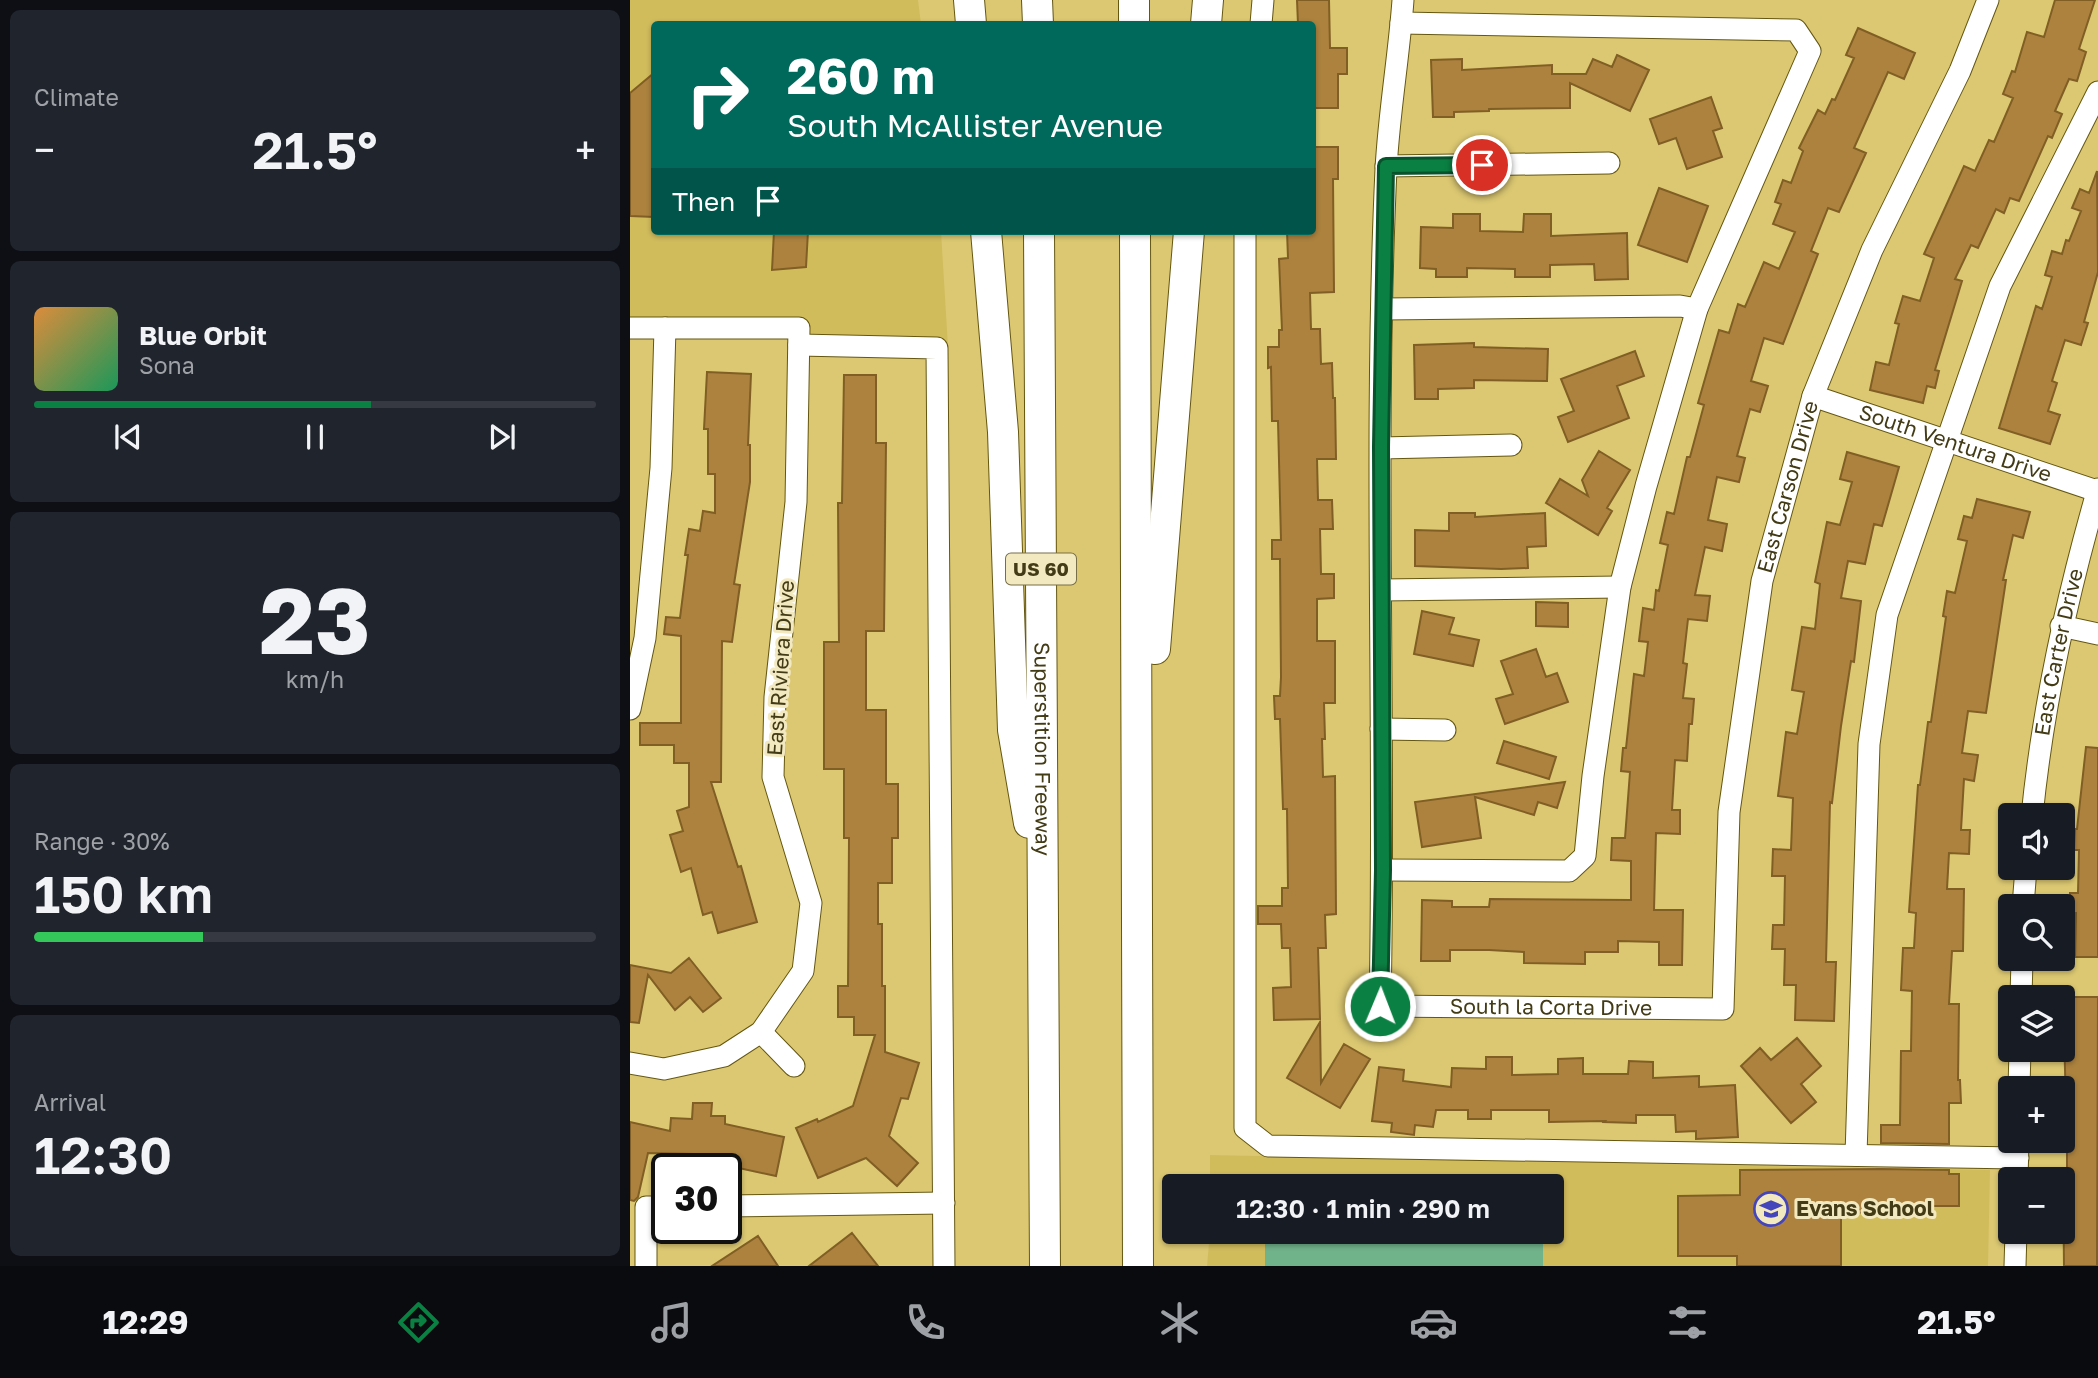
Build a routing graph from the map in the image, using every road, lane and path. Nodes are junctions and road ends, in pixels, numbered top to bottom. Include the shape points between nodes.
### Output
1 (969, 0) edge
2 (1037, 0) edge
3 (1134, 0) edge
4 (1208, 0) edge
5 (1263, 0) edge
6 (1403, 0) edge
7 (1988, 0) edge
8 (971, 21) edge
9 (1038, 21) edge
10 (1134, 21) edge
11 (1206, 21) edge
12 (1261, 21) edge
13 (1401, 23) junction
14 (2098, 92) edge
15 (1609, 163) dead end
16 (1386, 166) junction
17 (986, 235) edge
18 (1039, 235) edge
19 (1135, 235) edge
20 (1189, 235) edge
21 (1245, 235) edge
22 (1383, 309) junction
23 (1697, 309) junction
24 (630, 328) edge
25 (665, 328) junction
26 (799, 337) junction
27 (1813, 396) junction
28 (1947, 441) junction
29 (1511, 445) dead end
30 (1381, 447) junction
31 (2098, 490) edge
32 (1619, 587) junction
33 (1381, 590) junction
34 (2062, 626) junction
35 (2098, 634) edge
36 (630, 709) edge
37 (1381, 729) junction
38 (1445, 730) dead end
39 (2033, 803) edge
40 (1138, 848) junction
41 (1383, 870) junction
42 (1044, 906) junction
43 (1723, 1009) joint
44 (761, 1032) junction
45 (630, 1063) edge
46 (794, 1066) dead end
47 (1998, 1150) edge
48 (1856, 1155) junction
49 (944, 1203) junction
50 (742, 1206) edge
51 (651, 1207) edge
52 (2016, 1244) edge
53 (646, 1266) edge
54 (944, 1266) edge
55 (1045, 1266) edge
56 (1140, 1266) edge
57 (2015, 1266) edge

1 - 8 highway
2 - 9 highway
3 - 10 highway
4 - 11 highway
5 - 12 street
6 - 13 street
7 - 27 street, East Carson Drive via 1960,71 1872,250
13 - 16 street
13 - 23 street via 1796,30 1810,51
14 - 28 street via 2000,286
15 - 16 street
16 - 22 street
17 - 42 highway via 1003,432 1013,730
18 - 42 highway, Superstition Freeway / US 60
19 - 40 highway
20 - 40 highway
21 - 48 street via 1245,1128 1268,1146
22 - 23 street
22 - 30 street
23 - 32 street
24 - 25 street
25 - 26 street
25 - 36 street via 661,468 645,638
26 - 44 street, East Riviera Drive via 796,502 775,697 773,777 811,903 803,971
26 - 49 street via 937,348
27 - 28 street, South Ventura Drive
27 - 43 street, East Carson Drive via 1762,581 1729,812
28 - 31 street, South Ventura Drive
28 - 48 street via 1887,615 1869,744
29 - 30 street
30 - 33 street
31 - 34 street, East Carter Drive
32 - 33 street
32 - 41 street via 1585,856 1569,871
33 - 37 street
34 - 35 street
34 - 39 street, East Carter Drive
37 - 38 street
37 - 41 street
40 - 56 highway
41 - 43 street, South la Corta Drive via 1380,1006
42 - 55 highway, Superstition Freeway / US 60
44 - 45 street via 723,1056 664,1069
44 - 46 street
47 - 48 street
49 - 50 street
49 - 54 street
51 - 53 street via 646,1207
52 - 57 street

